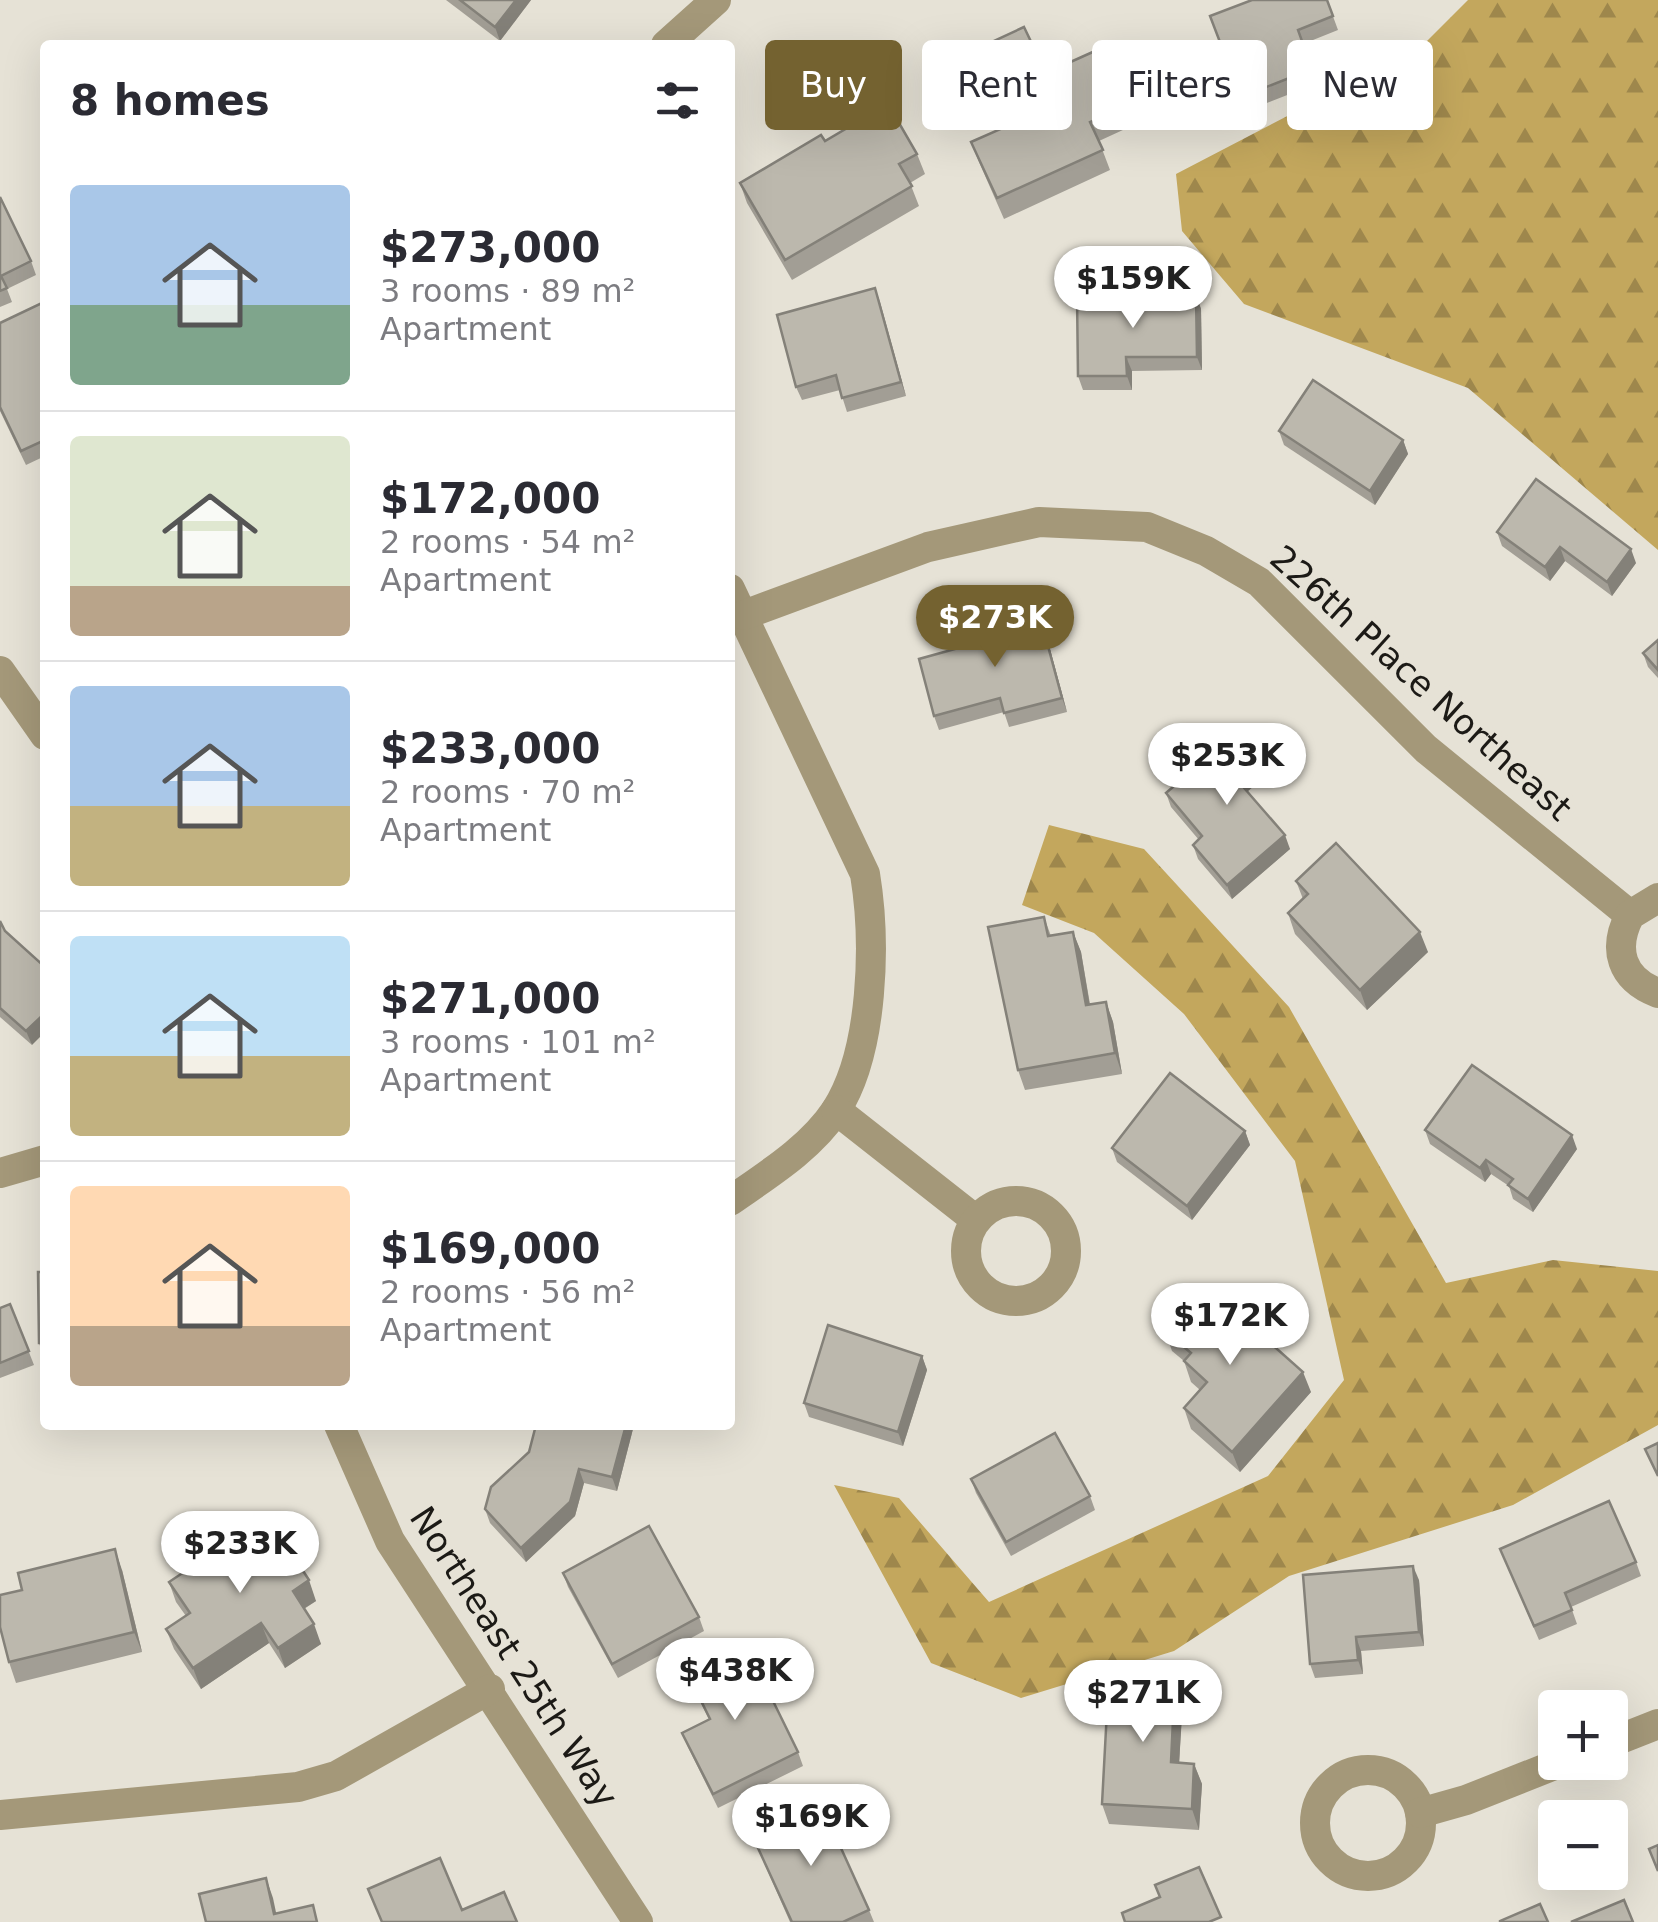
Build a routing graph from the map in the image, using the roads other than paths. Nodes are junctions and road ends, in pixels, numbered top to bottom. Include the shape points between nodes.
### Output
1 (716, 0) edge
2 (672, 40) edge
3 (737, 602) edge
4 (0, 671) edge
5 (40, 728) edge
6 (1658, 898) edge
7 (1630, 915) junction
8 (1658, 994) edge
9 (836, 1110) junction
10 (40, 1161) edge
11 (0, 1173) edge
12 (735, 1198) edge
13 (976, 1220) dead end
14 (341, 1430) edge
15 (490, 1689) junction
16 (1658, 1724) edge
17 (1628, 1736) edge
18 (1538, 1771) edge
19 (1420, 1813) dead end
20 (0, 1815) edge
21 (638, 1922) edge

1 - 2 street
3 - 7 street, 226th Place Northeast via 1039,522 1147,528 1259,582 1426,748
3 - 9 street via 865,874 874,926 869,988 856,1060
4 - 5 street
6 - 7 street
7 - 8 street via 1622,930 1622,963 1631,978
9 - 12 street via 791,1158
9 - 13 street
10 - 11 street
14 - 15 street, Northeast 25th Way via 390,1541
15 - 20 street via 336,1776 298,1786
15 - 21 street, Northeast 25th Way
16 - 17 street
18 - 19 street

